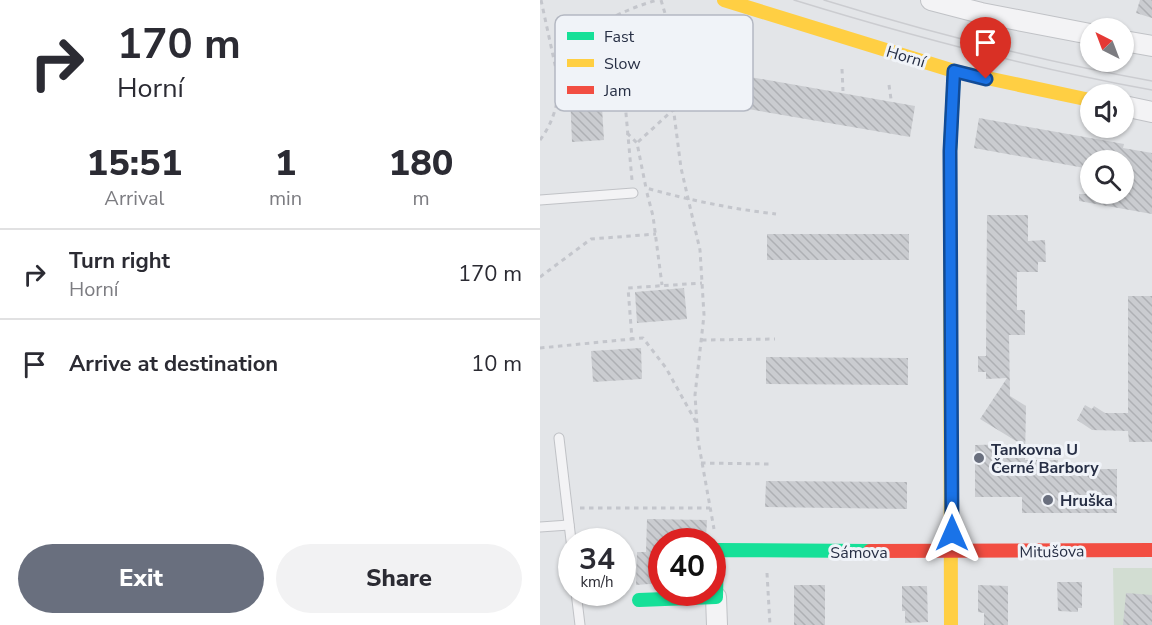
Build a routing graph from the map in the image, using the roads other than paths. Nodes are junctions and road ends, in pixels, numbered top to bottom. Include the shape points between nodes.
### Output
1 (724, 0) edge
2 (931, 0) edge
3 (983, 6) edge
4 (1080, 31) edge
5 (1134, 43) edge
6 (1152, 46) edge
7 (954, 71) junction
8 (1080, 98) edge
9 (1134, 108) edge
10 (1152, 112) edge
11 (633, 193) road end
12 (540, 200) edge
13 (559, 438) dead end
14 (569, 525) junction
15 (540, 527) edge
16 (569, 528) edge
17 (726, 550) edge
18 (1152, 550) edge
19 (952, 552) junction
20 (639, 600) dead end
21 (648, 600) edge
22 (578, 606) edge
23 (716, 606) edge
24 (580, 625) edge
25 (717, 625) edge
26 (951, 625) edge

1 - 7 street, Horní
2 - 3 street
3 - 4 street
5 - 6 street
7 - 8 street, Horní
7 - 19 street via 950,151
9 - 10 street
11 - 12 lane
13 - 14 lane
14 - 15 lane
14 - 16 lane
17 - 19 street, Sámova
18 - 19 street, Mitušova
19 - 26 street
20 - 21 street
22 - 24 lane
23 - 25 street

